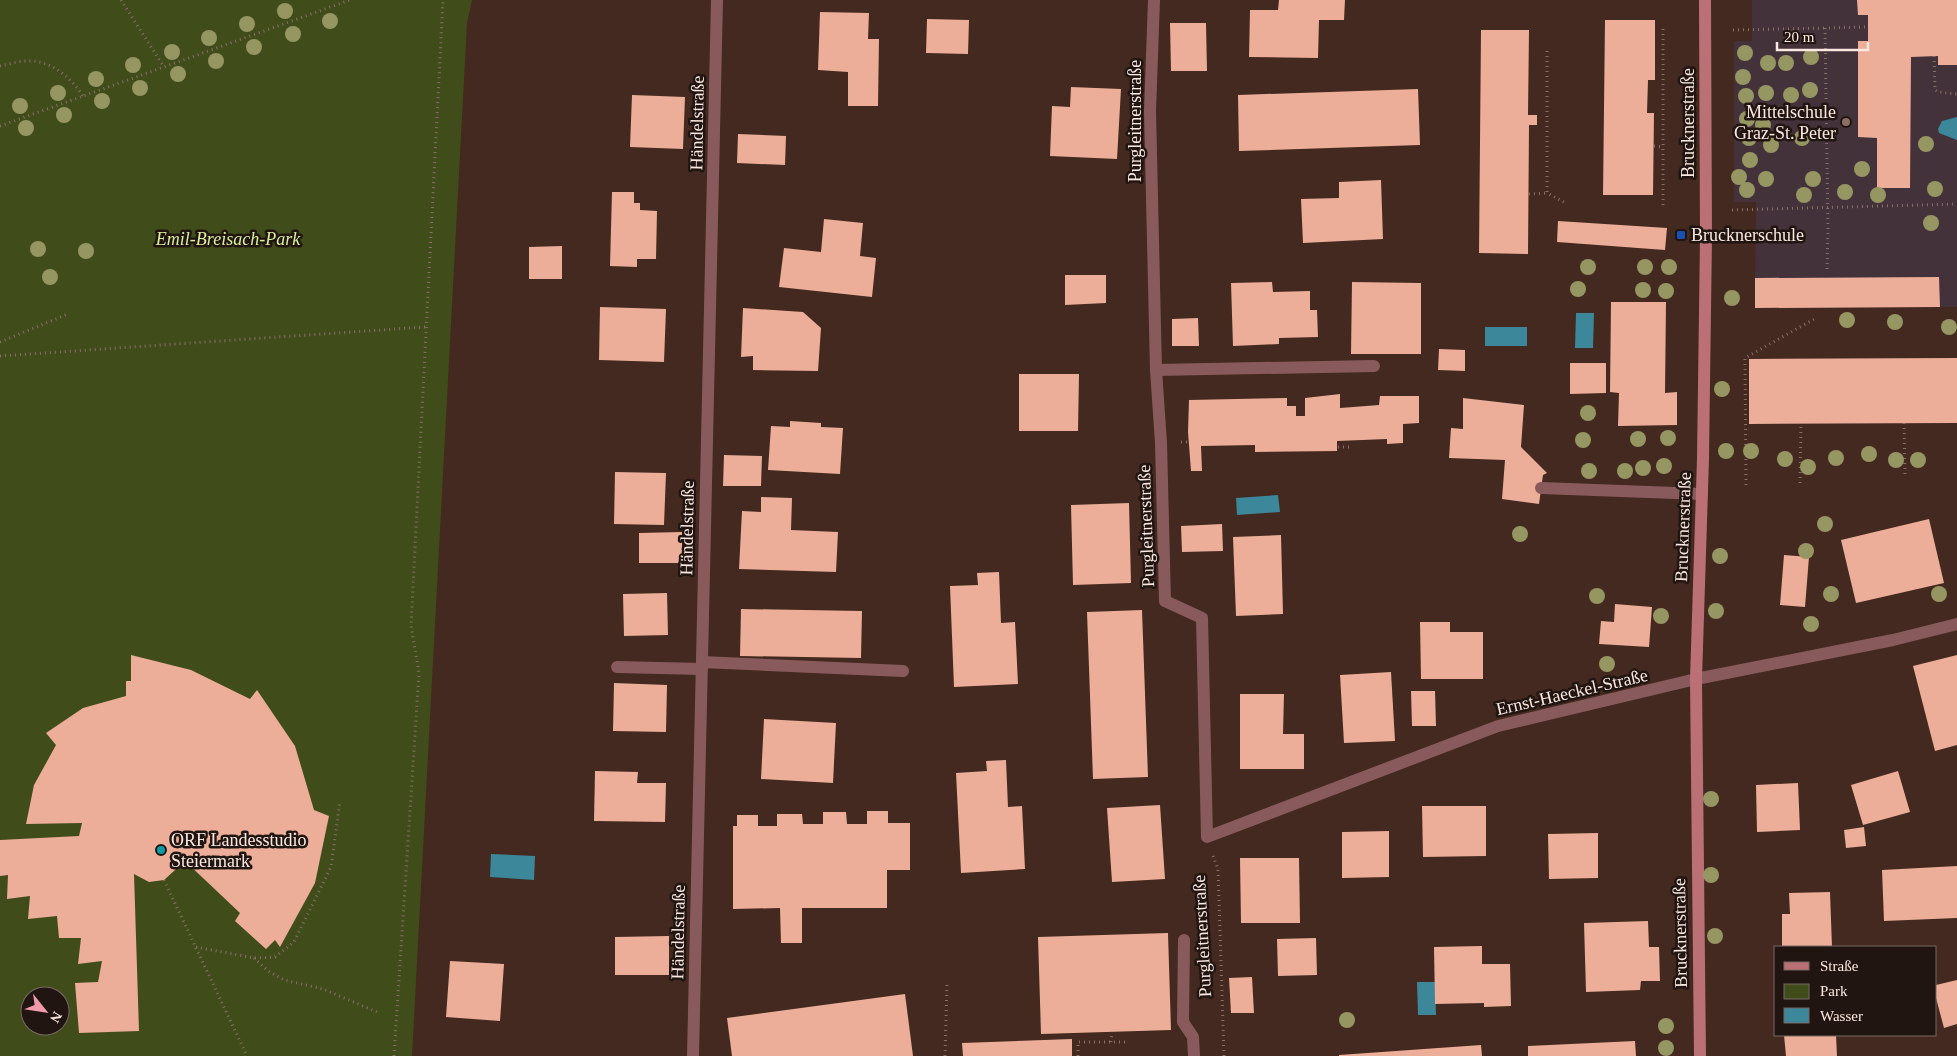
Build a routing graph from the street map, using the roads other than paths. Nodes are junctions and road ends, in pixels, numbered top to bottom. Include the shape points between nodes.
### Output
1 (717, 0) edge
2 (1154, 0) edge
3 (1705, 0) edge
4 (1374, 366) dead end
5 (1156, 370) junction
6 (1542, 488) dead end
7 (1702, 494) junction
8 (1957, 624) edge
9 (702, 665) junction
10 (617, 667) dead end
11 (903, 671) dead end
12 (1696, 680) junction
13 (1207, 836) joint
14 (1184, 940) dead end
15 (693, 1056) edge
16 (1194, 1056) edge
17 (1700, 1056) edge

1 - 9 street, Händelstraße
2 - 5 street, Purgleitnerstraße via 1150,110
3 - 7 main road, Brucknerstraße
4 - 5 street
5 - 13 street, Purgleitnerstraße via 1165,601 1202,618
6 - 7 street
7 - 12 main road, Brucknerstraße
8 - 12 street, Ernst-Haeckel-Straße
9 - 10 street
9 - 11 street
9 - 15 street, Händelstraße
12 - 13 street, Ernst-Haeckel-Straße via 1498,726
12 - 17 main road, Brucknerstraße
14 - 16 street, Purgleitnerstraße via 1183,1022 1193,1037

